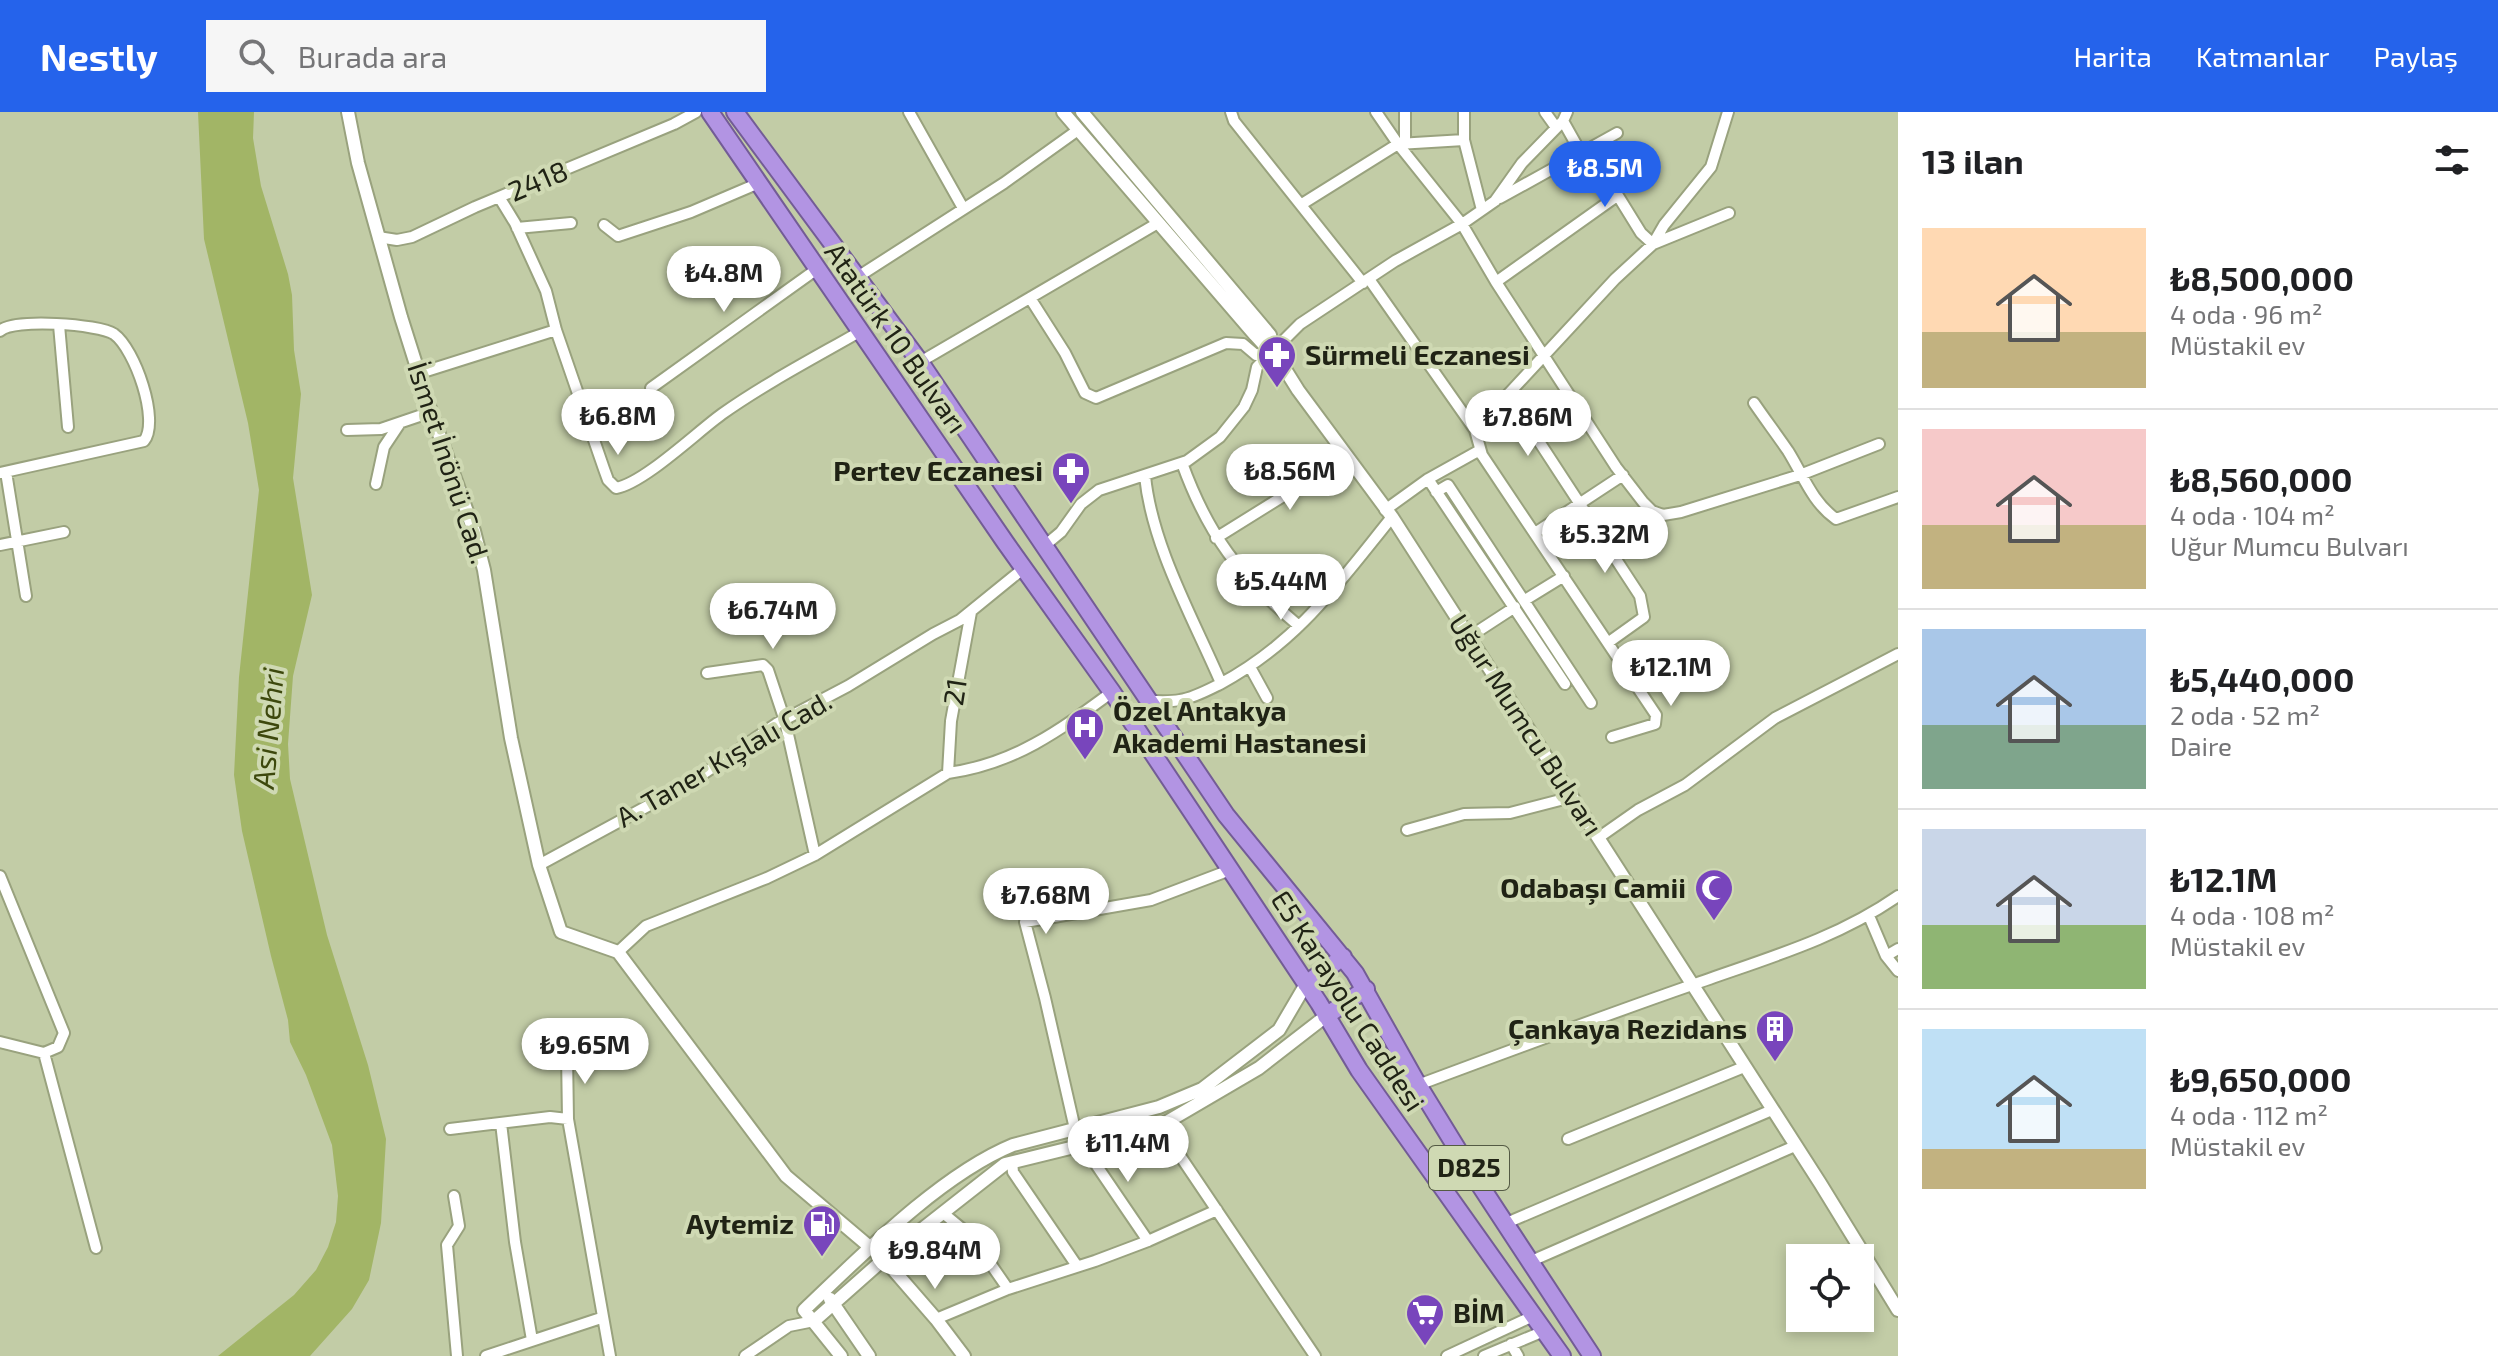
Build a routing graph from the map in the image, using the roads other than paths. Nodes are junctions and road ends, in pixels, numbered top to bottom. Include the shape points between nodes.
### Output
1 (348, 112) edge
2 (696, 112) edge
3 (710, 112) edge
4 (735, 112) edge
5 (909, 112) edge
6 (1063, 112) edge
7 (1082, 112) edge
8 (1231, 112) edge
9 (1376, 112) edge
10 (1405, 112) edge
11 (1464, 112) edge
12 (1545, 112) edge
13 (1728, 112) edge
14 (1562, 119) edge
15 (1078, 130) junction
16 (1617, 133) dead end
17 (1464, 140) junction
18 (1401, 144) junction
19 (1585, 151) junction
20 (759, 183) junction
21 (1617, 196) junction
22 (499, 197) junction
23 (1495, 201) junction
24 (1302, 204) junction
25 (963, 208) junction
26 (1482, 210) junction
27 (1729, 213) dead end
28 (571, 223) dead end
29 (1158, 223) junction
30 (1462, 224) junction
31 (604, 225) dead end
32 (517, 228) junction
33 (378, 237) junction
34 (1653, 244) junction
35 (817, 269) junction
36 (856, 278) junction
37 (1366, 281) junction
38 (1496, 282) junction
39 (1030, 298) junction
40 (59, 325) junction
41 (556, 330) junction
42 (0, 331) edge
43 (861, 331) junction
44 (1273, 350) junction
45 (1544, 354) junction
46 (920, 362) junction
47 (420, 373) junction
48 (651, 388) dead end
49 (1508, 394) junction
50 (1754, 403) dead end
51 (431, 412) junction
52 (400, 423) junction
53 (68, 427) dead end
54 (347, 430) dead end
55 (1475, 430) junction
56 (1879, 444) dead end
57 (1480, 450) junction
58 (1346, 457) junction
59 (1182, 463) junction
60 (3, 472) edge
61 (1623, 475) junction
62 (1800, 475) junction
63 (1145, 476) junction
64 (1428, 479) junction
65 (376, 484) dead end
66 (1898, 497) edge
67 (1578, 504) junction
68 (1388, 514) junction
69 (64, 532) dead end
70 (1535, 533) junction
71 (1216, 538) junction
72 (16, 541) junction
73 (0, 545) edge
74 (1043, 547) junction
75 (1024, 568) junction
76 (1564, 576) junction
77 (26, 596) dead end
78 (1520, 604) junction
79 (971, 612) junction
80 (1299, 626) junction
81 (1469, 637) junction
82 (1609, 642) junction
83 (1898, 654) edge
84 (1250, 667) junction
85 (707, 673) dead end
86 (1221, 683) junction
87 (1565, 684) dead end
88 (1112, 692) junction
89 (1267, 698) dead end
90 (1149, 701) junction
91 (1591, 703) dead end
92 (785, 721) junction
93 (1612, 737) dead end
94 (948, 773) junction
95 (1572, 797) junction
96 (1407, 830) dead end
97 (1598, 838) junction
98 (1258, 854) joint
99 (815, 855) junction
100 (539, 865) junction
101 (1230, 870) junction
102 (0, 876) edge
103 (1898, 896) edge
104 (1869, 916) junction
105 (1898, 949) edge
106 (618, 952) junction
107 (1886, 956) junction
108 (1343, 957) junction
109 (1898, 971) edge
110 (1306, 984) junction
111 (1691, 985) junction
112 (1366, 989) junction
113 (1326, 1016) junction
114 (0, 1042) edge
115 (44, 1053) junction
116 (567, 1054) dead end
117 (1744, 1067) junction
118 (1418, 1085) junction
119 (1772, 1110) junction
120 (568, 1119) junction
121 (501, 1123) junction
122 (1160, 1126) junction
123 (450, 1129) dead end
124 (1075, 1129) junction
125 (1568, 1139) dead end
126 (1082, 1144) junction
127 (1795, 1146) junction
128 (1012, 1162) junction
129 (454, 1196) dead end
130 (1217, 1210) junction
131 (943, 1213) junction
132 (1504, 1224) junction
133 (1148, 1241) junction
134 (96, 1248) dead end
135 (877, 1253) junction
136 (1529, 1262) junction
137 (1077, 1266) junction
138 (1008, 1289) junction
139 (824, 1292) junction
140 (834, 1303) junction
141 (804, 1310) junction
142 (1898, 1310) edge
143 (1533, 1316) junction
144 (601, 1318) junction
145 (936, 1319) junction
146 (814, 1321) junction
147 (789, 1326) junction
148 (1544, 1331) junction
149 (532, 1340) junction
150 (1511, 1344) junction
151 (457, 1356) edge
152 (486, 1356) edge
153 (610, 1356) edge
154 (745, 1356) edge
155 (841, 1356) edge
156 (869, 1356) edge
157 (964, 1356) edge
158 (1315, 1356) edge
159 (1447, 1356) edge
160 (1484, 1356) edge
161 (1518, 1356) edge
162 (1562, 1356) edge
163 (1592, 1356) edge

1 - 33 street, İsmet İnönü Cad.
2 - 22 street, 2418
3 - 20 highway, Atatürk 10 Bulvarı / D825
4 - 36 highway, Atatürk 10 Bulvarı / D825
5 - 25 street
6 - 15 street, Uğur Mumcu Bulvarı
7 - 44 street, Uğur Mumcu Bulvarı via 1270,335
8 - 24 street
9 - 18 street
10 - 18 street
11 - 17 street
12 - 14 street
13 - 34 street via 1711,167
14 - 19 street
14 - 23 street
15 - 25 street
15 - 29 street, Uğur Mumcu Bulvarı
16 - 19 street
17 - 18 street
17 - 26 street
18 - 24 street
18 - 30 street
19 - 21 street
19 - 23 street
20 - 31 street via 618,236
20 - 35 highway, Atatürk 10 Bulvarı / D825
21 - 34 street
21 - 38 street
22 - 32 street
22 - 33 street, 2418 via 412,237
23 - 26 street
24 - 37 street
25 - 36 street
26 - 30 street
27 - 34 street
28 - 32 street
29 - 39 street
29 - 44 street, Uğur Mumcu Bulvarı
30 - 37 street
30 - 38 street
32 - 41 street via 546,291
33 - 47 street, İsmet İnönü Cad.
34 - 45 street
35 - 43 highway, Atatürk 10 Bulvarı / D825
35 - 48 street
36 - 46 highway, Atatürk 10 Bulvarı / D825
37 - 44 street via 1300,324
37 - 55 street
38 - 45 street
39 - 44 street via 1085,393 1096,398 1226,343 1243,344 1256,355
39 - 46 street
40 - 42 street via 19,323
40 - 53 street
40 - 60 street via 105,329 125,345 145,397 149,435 144,441
41 - 43 street via 608,480 616,488 770,383
41 - 47 street
43 - 75 highway, Atatürk 10 Bulvarı / D825
44 - 58 street, Uğur Mumcu Bulvarı
44 - 59 street via 1257,367 1252,390 1234,422
45 - 49 street
45 - 61 street
46 - 74 highway, Atatürk 10 Bulvarı / D825
47 - 51 street, İsmet İnönü Cad.
49 - 55 street
49 - 67 street
50 - 62 street
51 - 52 street
51 - 100 street, İsmet İnönü Cad. via 484,570 511,738
52 - 54 street
52 - 65 street via 384,447
55 - 57 street
56 - 62 street
57 - 64 street
57 - 70 street
58 - 68 street, Uğur Mumcu Bulvarı
58 - 71 street
59 - 63 street
59 - 71 street
60 - 72 street
61 - 62 street via 1652,511 1663,515
61 - 67 street
62 - 66 street via 1823,510 1836,519
63 - 74 street via 1099,490
63 - 86 street via 1161,544
64 - 68 street
64 - 78 street
67 - 70 street
67 - 82 street via 1640,596 1644,617
68 - 80 street via 1327,598
68 - 81 street, Uğur Mumcu Bulvarı
69 - 72 street
70 - 76 street
71 - 80 street via 1253,585
72 - 73 street
72 - 77 street
74 - 90 highway, Atatürk 10 Bulvarı / D825
75 - 79 street, A. Taner Kışlalı Cad.
75 - 88 highway, Atatürk 10 Bulvarı / D825
76 - 78 street
76 - 82 street
78 - 81 street
78 - 87 street
78 - 91 street
79 - 92 street, A. Taner Kışlalı Cad.
79 - 94 street, 21 via 951,721
80 - 84 street
81 - 95 street, Uğur Mumcu Bulvarı
82 - 93 street via 1656,715 1655,724
83 - 97 street via 1775,718 1685,785
84 - 86 street
84 - 89 street
85 - 92 street via 763,665
86 - 90 street via 1181,700
88 - 94 street via 1049,738 973,770
88 - 101 highway, Atatürk 10 Bulvarı / D825
90 - 98 highway, Atatürk 10 Bulvarı / D825
92 - 99 street
92 - 100 street, A. Taner Kışlalı Cad. via 690,783
94 - 99 street
95 - 96 street via 1510,813 1464,814
95 - 97 street, Uğur Mumcu Bulvarı
97 - 111 street, Uğur Mumcu Bulvarı
98 - 108 highway, E5 Karayolu Caddesi / D825
99 - 106 street via 646,926
100 - 106 street, İsmet İnönü Cad. via 561,932
101 - 110 highway, E5 Karayolu Caddesi / D825
101 - 124 street via 1151,900 1025,922
102 - 115 street via 64,1033 58,1047
103 - 104 street
104 - 107 street
104 - 111 street via 1777,957
105 - 107 street
106 - 135 street via 786,1176
107 - 109 street
108 - 110 highway
108 - 112 highway, E5 Karayolu Caddesi / D825
110 - 113 highway, E5 Karayolu Caddesi / D825
110 - 124 street via 1279,1030 1202,1089 1159,1107
111 - 117 street, Uğur Mumcu Bulvarı
111 - 118 street
112 - 113 highway
112 - 118 highway, E5 Karayolu Caddesi / D825
113 - 122 street via 1259,1068
113 - 143 highway, E5 Karayolu Caddesi / D825
114 - 115 street
115 - 134 street
116 - 120 street
117 - 119 street, Uğur Mumcu Bulvarı
117 - 125 street
118 - 132 highway, E5 Karayolu Caddesi / D825
119 - 127 street, Uğur Mumcu Bulvarı
119 - 132 street
120 - 121 street
120 - 144 street
121 - 123 street
121 - 149 street
122 - 126 street
122 - 130 street
124 - 135 street via 994,1153 930,1198
126 - 128 street
126 - 133 street
127 - 136 street
127 - 142 street, Uğur Mumcu Bulvarı
128 - 131 street
128 - 137 street via 1013,1172
129 - 151 street via 459,1226 447,1245
130 - 133 street
130 - 158 street
131 - 135 street
131 - 138 street via 972,1237
132 - 136 highway, E5 Karayolu Caddesi / D825
133 - 137 street
135 - 139 street
135 - 140 street
135 - 145 street
136 - 163 highway, E5 Karayolu Caddesi / D825
137 - 138 street
138 - 145 street
139 - 140 street
139 - 141 street
140 - 146 street
140 - 156 street
141 - 146 street
141 - 147 street
143 - 148 highway, E5 Karayolu Caddesi / D825
143 - 159 street
144 - 149 street
144 - 153 street
145 - 157 street
146 - 147 street
146 - 155 street
147 - 154 street
148 - 150 street
148 - 162 highway, E5 Karayolu Caddesi / D825
149 - 152 street
150 - 160 street
150 - 161 street

